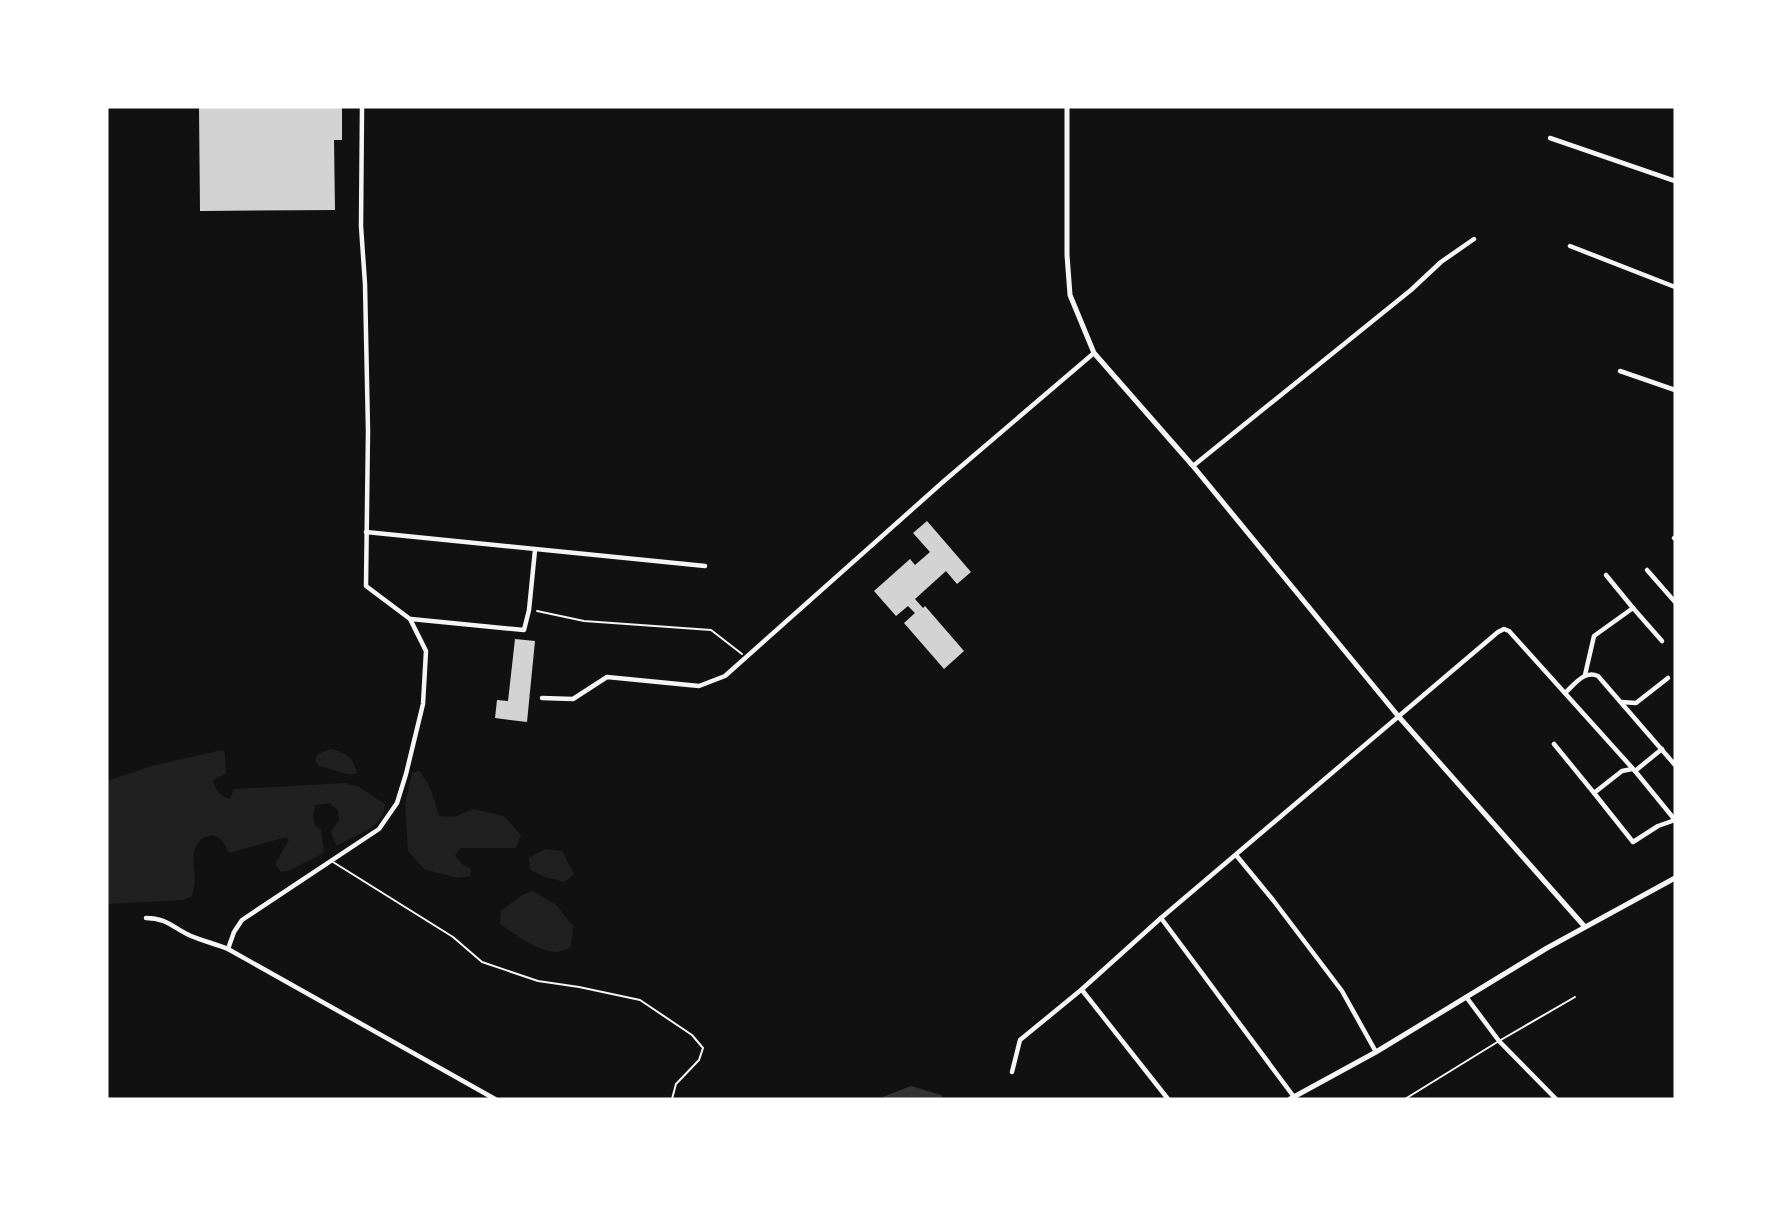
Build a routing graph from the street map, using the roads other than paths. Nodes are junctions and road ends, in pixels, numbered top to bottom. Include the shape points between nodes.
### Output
1 (362, 107) edge
2 (1067, 107) edge
3 (1550, 138) dead end
4 (1675, 181) edge
5 (1474, 239) dead end
6 (1570, 246) dead end
7 (1675, 287) edge
8 (1094, 352) junction
9 (1620, 371) dead end
10 (1675, 390) edge
11 (1192, 466) junction
12 (366, 532) junction
13 (535, 550) junction
14 (705, 566) dead end
15 (1647, 570) dead end
16 (1606, 575) dead end
17 (1675, 602) edge
18 (1633, 608) junction
19 (410, 619) junction
20 (1662, 641) dead end
21 (1585, 674) junction
22 (1668, 678) dead end
23 (1565, 693) junction
24 (542, 698) dead end
25 (1620, 702) junction
26 (1399, 717) junction
27 (1554, 744) dead end
28 (1662, 749) junction
29 (1675, 765) edge
30 (1634, 770) junction
31 (1594, 793) junction
32 (1675, 820) edge
33 (1236, 855) junction
34 (332, 861) junction
35 (1675, 878) edge
36 (146, 918) dead end
37 (1161, 918) junction
38 (1585, 927) junction
39 (229, 948) junction
40 (1081, 990) junction
41 (1575, 997) dead end
42 (1467, 998) junction
43 (1499, 1041) junction
44 (1376, 1052) junction
45 (1012, 1072) dead end
46 (1292, 1098) edge
47 (495, 1099) edge
48 (671, 1099) edge
49 (1168, 1099) edge
50 (1405, 1099) edge
51 (1556, 1099) edge

1 - 12 street
2 - 8 street via 1070,295
3 - 4 street
5 - 11 street
6 - 7 street
8 - 11 street
8 - 24 street via 725,676 699,686 607,677 573,699
9 - 10 street
11 - 26 street
12 - 13 street
12 - 19 street via 366,586
13 - 14 street
13 - 19 street via 524,630
15 - 17 street
16 - 18 street
18 - 20 street
18 - 21 street via 1594,636
19 - 34 street via 426,651 423,704 397,803 379,830
21 - 23 street
21 - 25 street via 1598,676
22 - 25 street via 1636,703
23 - 26 street via 1504,629
23 - 30 street
25 - 28 street
26 - 33 street
26 - 38 street
27 - 31 street
28 - 29 street
28 - 30 street
30 - 31 street via 1622,771
30 - 32 street
31 - 32 street via 1633,842
33 - 37 street
33 - 44 street via 1342,991
34 - 39 street via 242,920
34 - 48 lane via 453,937 482,962 538,981 640,1000 692,1035 702,1048 699,1060 676,1084
35 - 38 street
36 - 39 street via 166,921
37 - 40 street
37 - 46 street
38 - 42 street
39 - 47 street
40 - 45 street via 1020,1040
40 - 49 street
41 - 43 lane
42 - 43 street
42 - 44 street
43 - 50 lane
43 - 51 street
44 - 46 street

